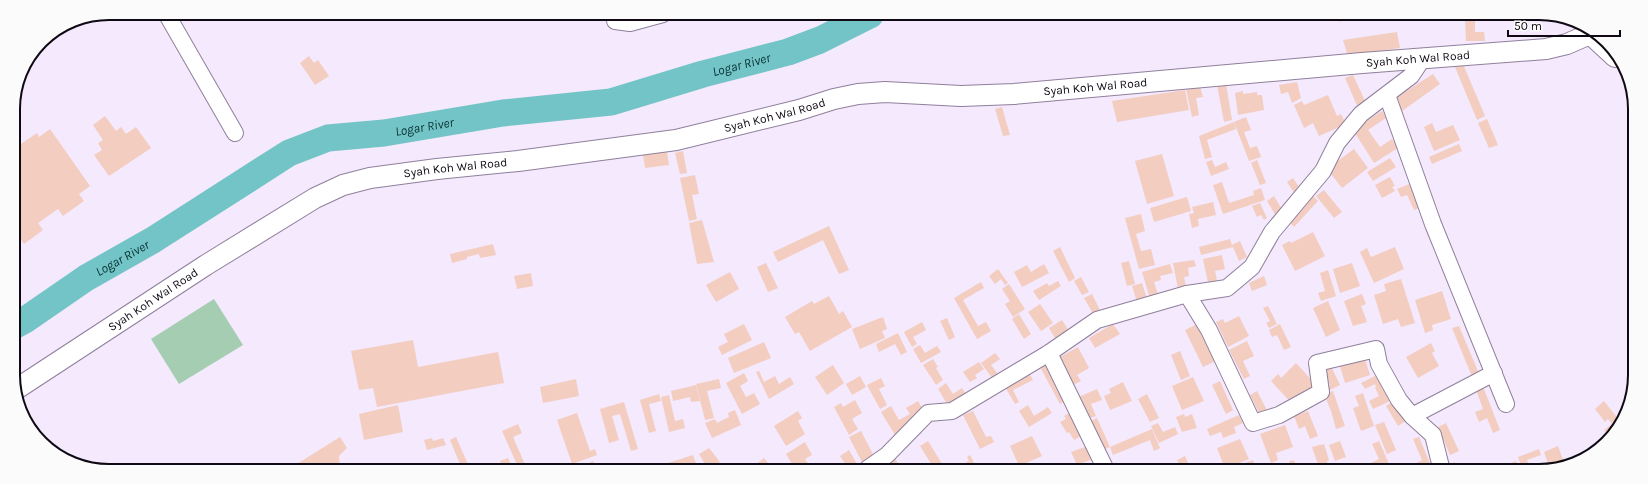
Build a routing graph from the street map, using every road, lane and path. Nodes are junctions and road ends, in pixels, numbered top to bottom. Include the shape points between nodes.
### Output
1 (170, 20) edge
2 (641, 20) edge
3 (615, 21) dead end
4 (1588, 34) edge
5 (1423, 58) junction
6 (1386, 95) junction
7 (235, 133) dead end
8 (1186, 294) junction
9 (1049, 353) junction
10 (1494, 373) junction
11 (21, 386) edge
12 (1506, 404) dead end
13 (1412, 416) junction
14 (875, 464) edge
15 (1103, 464) edge
16 (1440, 464) edge

1 - 7 street
2 - 3 street via 630,23
4 - 5 street, Syah Koh Wal Road via 1567,44 1546,49
5 - 6 street via 1411,76
5 - 11 street, Syah Koh Wal Road via 1014,94 858,94 676,140 370,178 343,185 315,198 206,265
6 - 8 street via 1361,114 1337,143 1323,171 1272,232 1252,267 1227,288
6 - 10 street via 1433,224
8 - 9 street via 1096,320
8 - 13 street via 1209,330 1253,423 1279,415 1321,392 1318,363 1376,349 1379,364
9 - 14 street via 952,411 928,413
9 - 15 street
10 - 12 street
10 - 13 street
13 - 16 street via 1433,435

